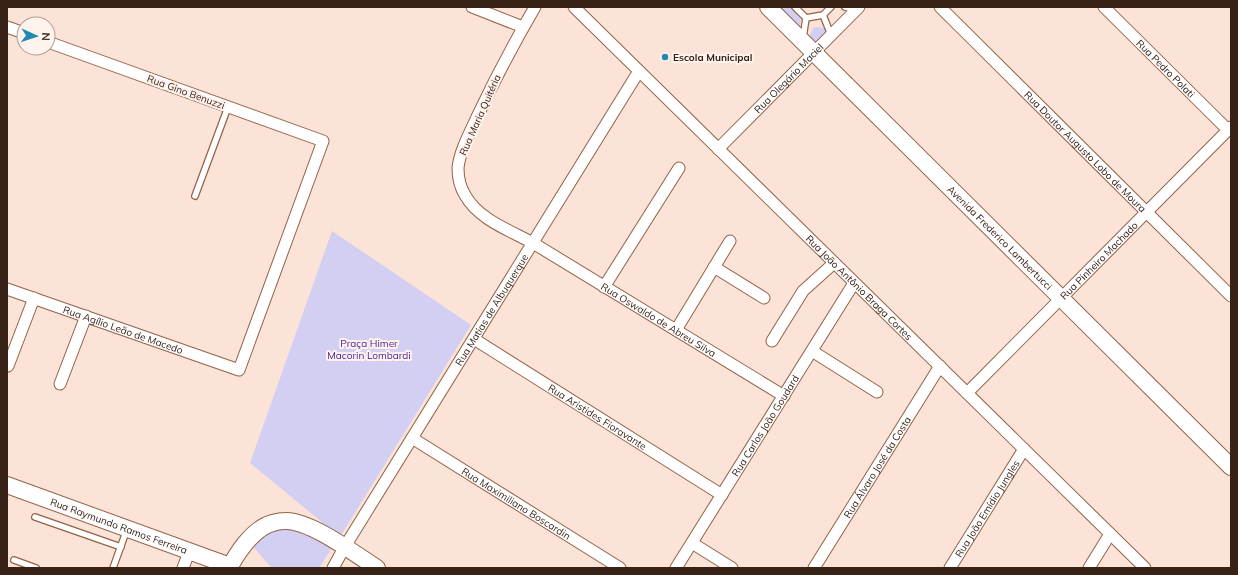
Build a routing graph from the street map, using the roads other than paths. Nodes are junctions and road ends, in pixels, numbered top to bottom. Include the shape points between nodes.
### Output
1 (472, 7) edge
2 (535, 7) edge
3 (574, 7) edge
4 (768, 7) edge
5 (795, 7) edge
6 (831, 7) edge
7 (940, 7) edge
8 (1104, 7) edge
9 (853, 8) edge
10 (823, 15) junction
11 (806, 18) junction
12 (523, 27) junction
13 (831, 35) junction
14 (802, 40) junction
15 (56, 45) edge
16 (814, 52) junction
17 (639, 71) junction
18 (228, 107) junction
19 (1230, 129) edge
20 (718, 149) junction
21 (679, 168) dead end
22 (195, 196) dead end
23 (1147, 212) junction
24 (730, 241) dead end
25 (533, 243) junction
26 (834, 263) junction
27 (714, 268) junction
28 (854, 283) junction
29 (604, 287) junction
30 (7, 289) edge
31 (1231, 295) edge
32 (34, 298) junction
33 (764, 298) dead end
34 (1061, 298) junction
35 (86, 316) junction
36 (676, 330) junction
37 (474, 339) junction
38 (772, 341) dead end
39 (812, 351) junction
40 (8, 366) dead end
41 (940, 366) junction
42 (239, 370) joint
43 (60, 384) dead end
44 (877, 392) dead end
45 (967, 393) junction
46 (784, 396) junction
47 (412, 438) junction
48 (1024, 449) junction
49 (1231, 468) edge
50 (7, 485) edge
51 (722, 495) junction
52 (35, 517) dead end
53 (128, 529) junction
54 (1110, 534) junction
55 (692, 543) junction
56 (121, 547) junction
57 (344, 548) junction
58 (189, 552) junction
59 (14, 560) dead end
60 (229, 567) edge
61 (36, 568) edge
62 (113, 568) edge
63 (183, 568) edge
64 (333, 568) edge
65 (377, 568) edge
66 (620, 568) edge
67 (676, 568) edge
68 (732, 568) edge
69 (814, 568) edge
70 (950, 568) edge
71 (1089, 568) edge
72 (1145, 568) edge

1 - 12 street
2 - 12 street, Rua Maria Quitéria
3 - 17 street, Rua João Antônio Braga Cortes
4 - 14 street, Avenida Frederico Lambertucci
5 - 11 lane
6 - 10 lane
7 - 23 street, Rua Doutor Augusto Lobo de Moura
8 - 19 street, Rua Pedro Polati
9 - 13 street, Rua Olegário Maciel
10 - 11 lane
10 - 13 lane
11 - 14 lane
12 - 25 street, Rua Maria Quitéria via 466,140 458,168 461,188 472,206 492,221
13 - 16 street, Rua Olegário Maciel
14 - 16 street, Avenida Frederico Lambertucci
15 - 18 street, Rua Gino Benuzzi
16 - 20 street, Rua Olegário Maciel
16 - 34 street, Avenida Frederico Lambertucci
17 - 20 street, Rua João Antônio Braga Cortes
17 - 25 street, Rua Matias de Albuquerque
18 - 22 lane
18 - 42 street, Rua Gino Benuzzi via 323,141
19 - 23 street, Rua Pinheiro Machado
20 - 26 street, Rua João Antônio Braga Cortes
21 - 29 street
23 - 31 street, Rua Doutor Augusto Lobo de Moura
23 - 34 street, Rua Pinheiro Machado
24 - 27 street
25 - 29 street, Rua Oswaldo de Abreu Silva
25 - 37 street, Rua Matias de Albuquerque
26 - 28 street, Rua João Antônio Braga Cortes
26 - 38 street via 803,291
27 - 33 street
27 - 36 street
28 - 39 street, Rua Carlos João Goudard
28 - 41 street, Rua João Antônio Braga Cortes
29 - 36 street, Rua Oswaldo de Abreu Silva
30 - 32 street, Rua Agílio Leão de Macedo
32 - 35 street, Rua Agílio Leão de Macedo
32 - 40 street
34 - 45 street, Rua Pinheiro Machado
34 - 49 street, Avenida Frederico Lambertucci
35 - 42 street, Rua Agílio Leão de Macedo
35 - 43 street
36 - 46 street, Rua Oswaldo de Abreu Silva
37 - 47 street, Rua Matias de Albuquerque
37 - 51 street, Rua Aristides Fioravante
39 - 44 street
39 - 46 street, Rua Carlos João Goudard
41 - 45 street, Rua João Antônio Braga Cortes
41 - 69 street, Rua Álvaro José da Costa
45 - 48 street, Rua João Antônio Braga Cortes
46 - 51 street, Rua Carlos João Goudard
47 - 57 street, Rua Matias de Albuquerque
47 - 66 street, Rua Maximiliano Boscardin
48 - 54 street, Rua João Antônio Braga Cortes
48 - 70 street, Rua João Emídio Jungles
50 - 53 street, Rua Raymundo Ramos Ferreira
51 - 55 street, Rua Carlos João Goudard
52 - 56 lane
53 - 56 lane
53 - 58 street, Rua Raymundo Ramos Ferreira
54 - 71 street
54 - 72 street, Rua João Antônio Braga Cortes
55 - 67 street, Rua Carlos João Goudard
55 - 68 street
56 - 62 lane
57 - 60 street via 309,527 285,521 267,525 258,531 244,544
57 - 64 street, Rua Matias de Albuquerque
57 - 65 street
58 - 60 street, Rua Raymundo Ramos Ferreira
58 - 63 street
59 - 61 lane

